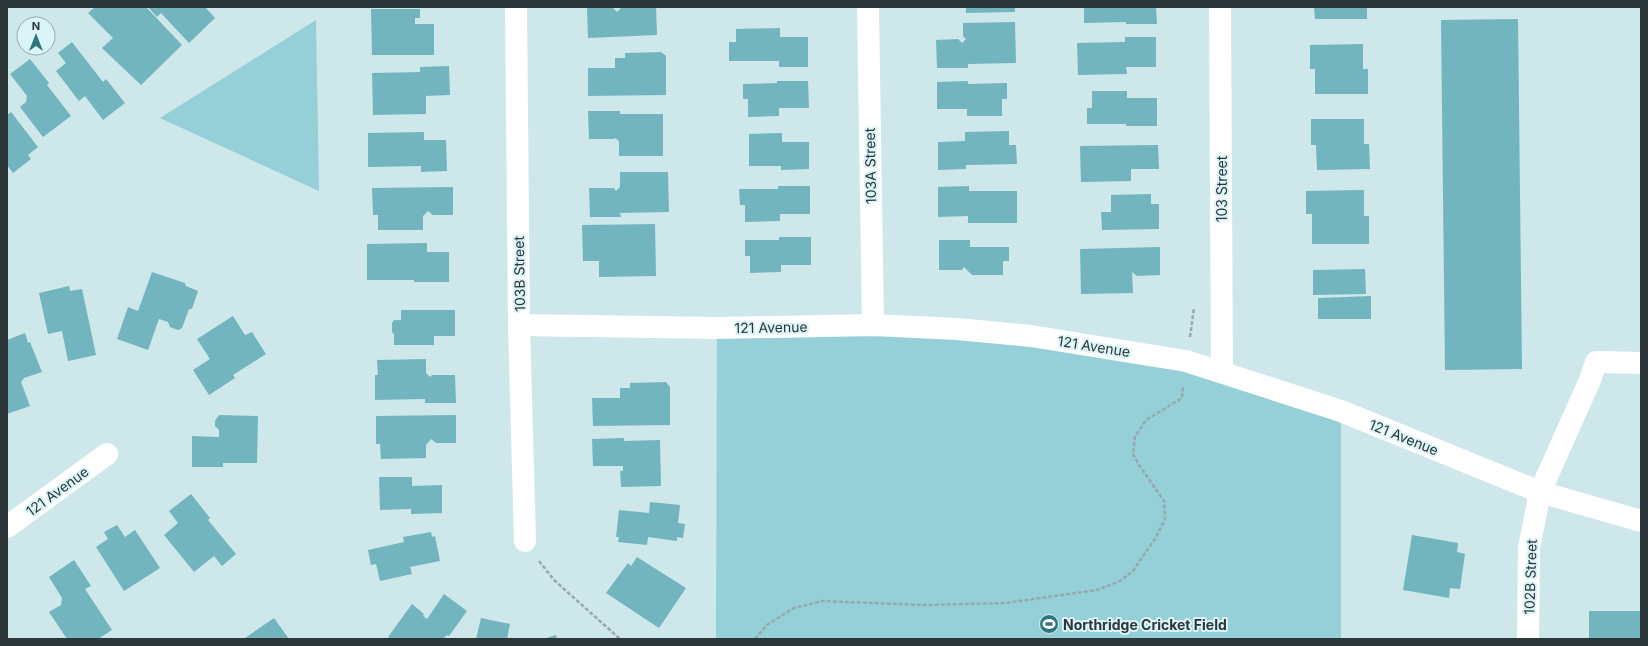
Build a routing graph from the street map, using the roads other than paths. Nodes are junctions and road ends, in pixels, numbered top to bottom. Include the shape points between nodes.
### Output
1 (516, 7) edge
2 (868, 7) edge
3 (1220, 7) edge
4 (520, 324) junction
5 (873, 324) junction
6 (1641, 363) edge
7 (1222, 372) junction
8 (107, 454) dead end
9 (1540, 492) junction
10 (1641, 521) edge
11 (7, 527) edge
12 (525, 541) road end
13 (1528, 639) edge

1 - 4 street, 103B Street
2 - 5 street, 103A Street
3 - 7 street, 103 Street
4 - 5 street, 121 Avenue via 717,328
4 - 12 street, 103B Street
5 - 7 street, 121 Avenue via 1030,336 1186,361
6 - 9 street, 102B Street via 1596,362
7 - 9 street, 121 Avenue via 1341,411
8 - 11 street, 121 Avenue
9 - 10 street, 121 Avenue
9 - 13 street, 102B Street via 1529,548

